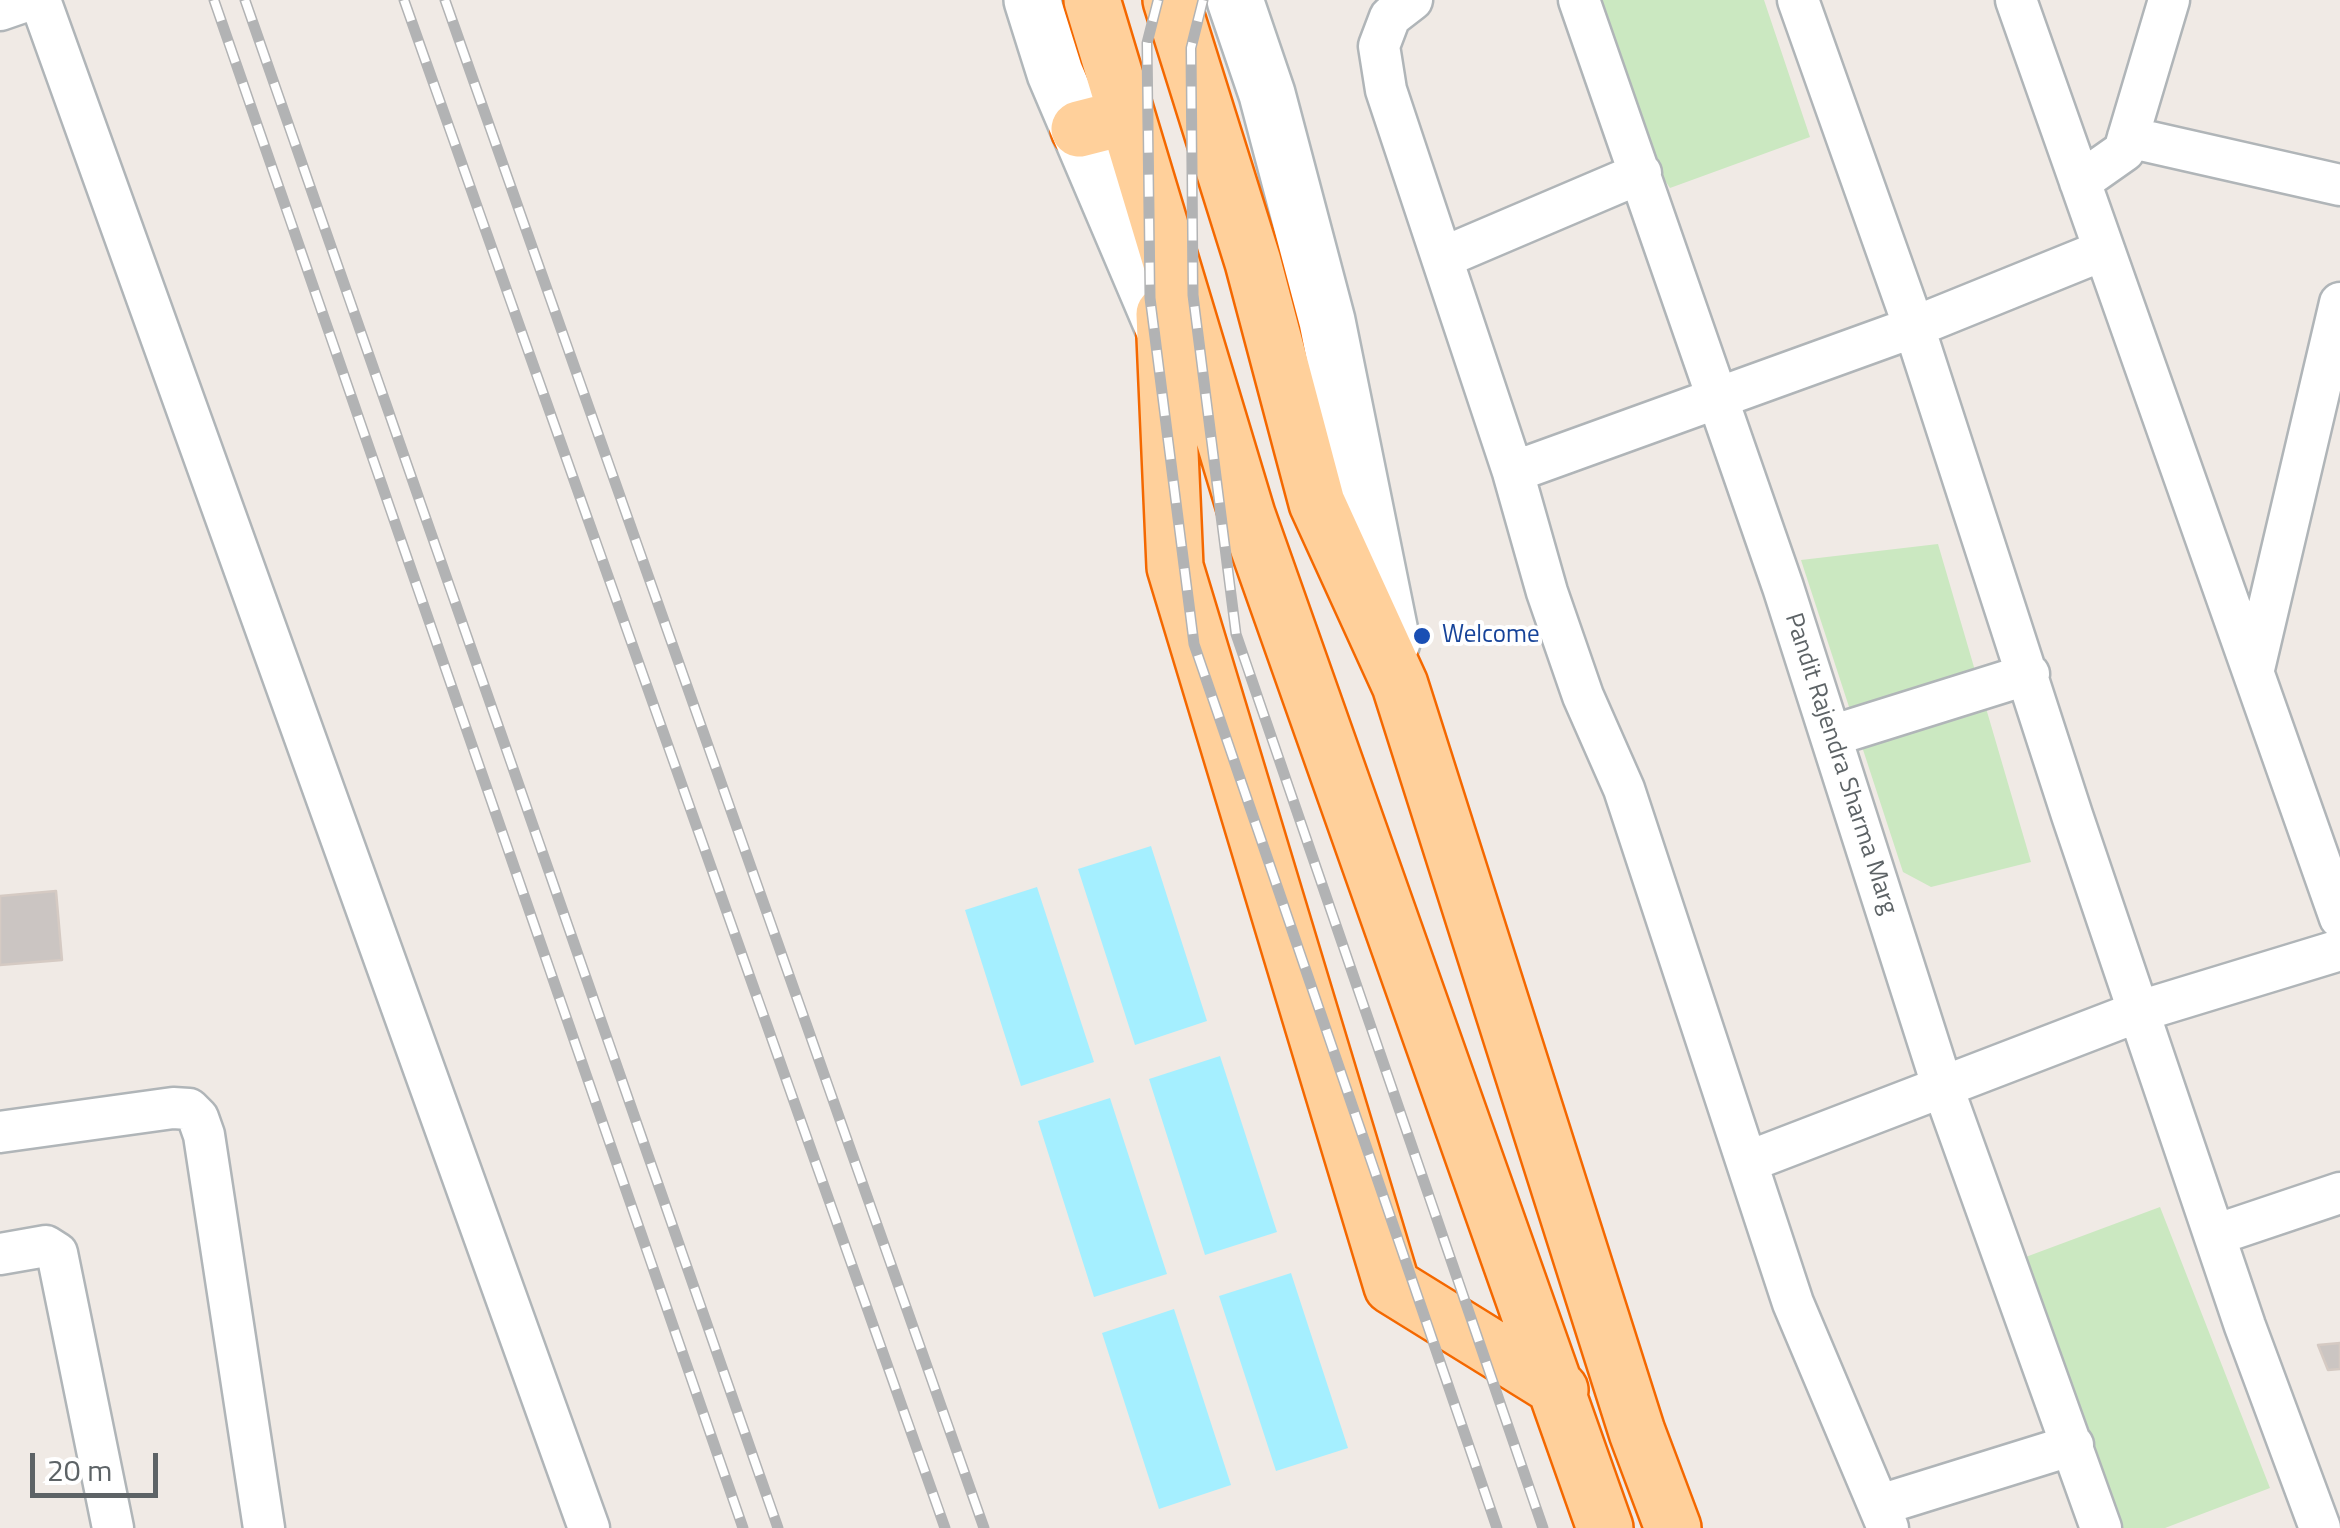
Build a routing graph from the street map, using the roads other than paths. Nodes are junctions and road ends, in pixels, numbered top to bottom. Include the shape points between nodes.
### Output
1 (30, 0) edge
2 (40, 0) edge
3 (1032, 0) edge
4 (1171, 0) edge
5 (1235, 0) edge
6 (1412, 0) edge
7 (1580, 0) edge
8 (1798, 0) edge
9 (2016, 0) edge
10 (2169, 0) edge
11 (1092, 2) edge
12 (0, 10) edge
13 (1102, 123) junction
14 (2128, 137) junction
15 (1641, 173) junction
16 (2080, 182) junction
17 (2340, 185) edge
18 (1161, 240) junction
19 (2104, 250) junction
20 (1444, 257) junction
21 (2340, 303) edge
22 (1914, 327) junction
23 (1164, 334) junction
24 (1717, 401) junction
25 (1513, 472) junction
26 (1247, 516) junction
27 (2254, 669) junction
28 (2029, 674) junction
29 (1400, 685) junction
30 (1830, 736) junction
31 (2340, 918) edge
32 (2340, 950) edge
33 (2140, 1011) junction
34 (1942, 1085) junction
35 (0, 1132) edge
36 (1747, 1162) junction
37 (2340, 1193) edge
38 (2215, 1235) junction
39 (0, 1254) edge
40 (1560, 1390) junction
41 (2073, 1445) junction
42 (1884, 1516) edge
43 (113, 1528) edge
44 (264, 1528) edge
45 (589, 1528) edge
46 (1605, 1528) edge
47 (1673, 1528) edge
48 (2101, 1528) edge
49 (2320, 1528) edge

1 - 12 street
2 - 45 street
3 - 13 main road
4 - 29 highway via 1253,262 1317,503
5 - 29 main road via 1327,321
6 - 20 street via 1390,17 1379,46 1386,90
7 - 15 street, Pandit Rajendra Sharma Marg
8 - 22 street
9 - 16 street
10 - 14 street
11 - 13 highway
13 - 18 highway
13 - 23 main road
14 - 16 street via 2124,152
14 - 17 street
15 - 20 street
15 - 24 street, Pandit Rajendra Sharma Marg
16 - 19 street
18 - 23 highway
18 - 26 highway
19 - 22 street
19 - 27 street
20 - 25 street
21 - 27 street
22 - 24 street
22 - 28 street
23 - 26 main road
23 - 40 highway via 1175,567 1392,1286
24 - 25 street
24 - 30 street, Pandit Rajendra Sharma Marg
25 - 36 street via 1547,592 1630,807
26 - 40 highway
27 - 31 street
28 - 30 street
28 - 33 street
29 - 47 highway
30 - 34 street, Pandit Rajendra Sharma Marg
32 - 33 street
33 - 34 street
33 - 38 street
34 - 36 street
34 - 41 street, Pandit Rajendra Sharma Marg
35 - 44 street via 173,1108 198,1118
36 - 42 street via 1793,1303
37 - 38 street
38 - 49 street
39 - 43 street via 46,1246 57,1253
40 - 46 highway
41 - 42 street
41 - 48 street, Pandit Rajendra Sharma Marg

